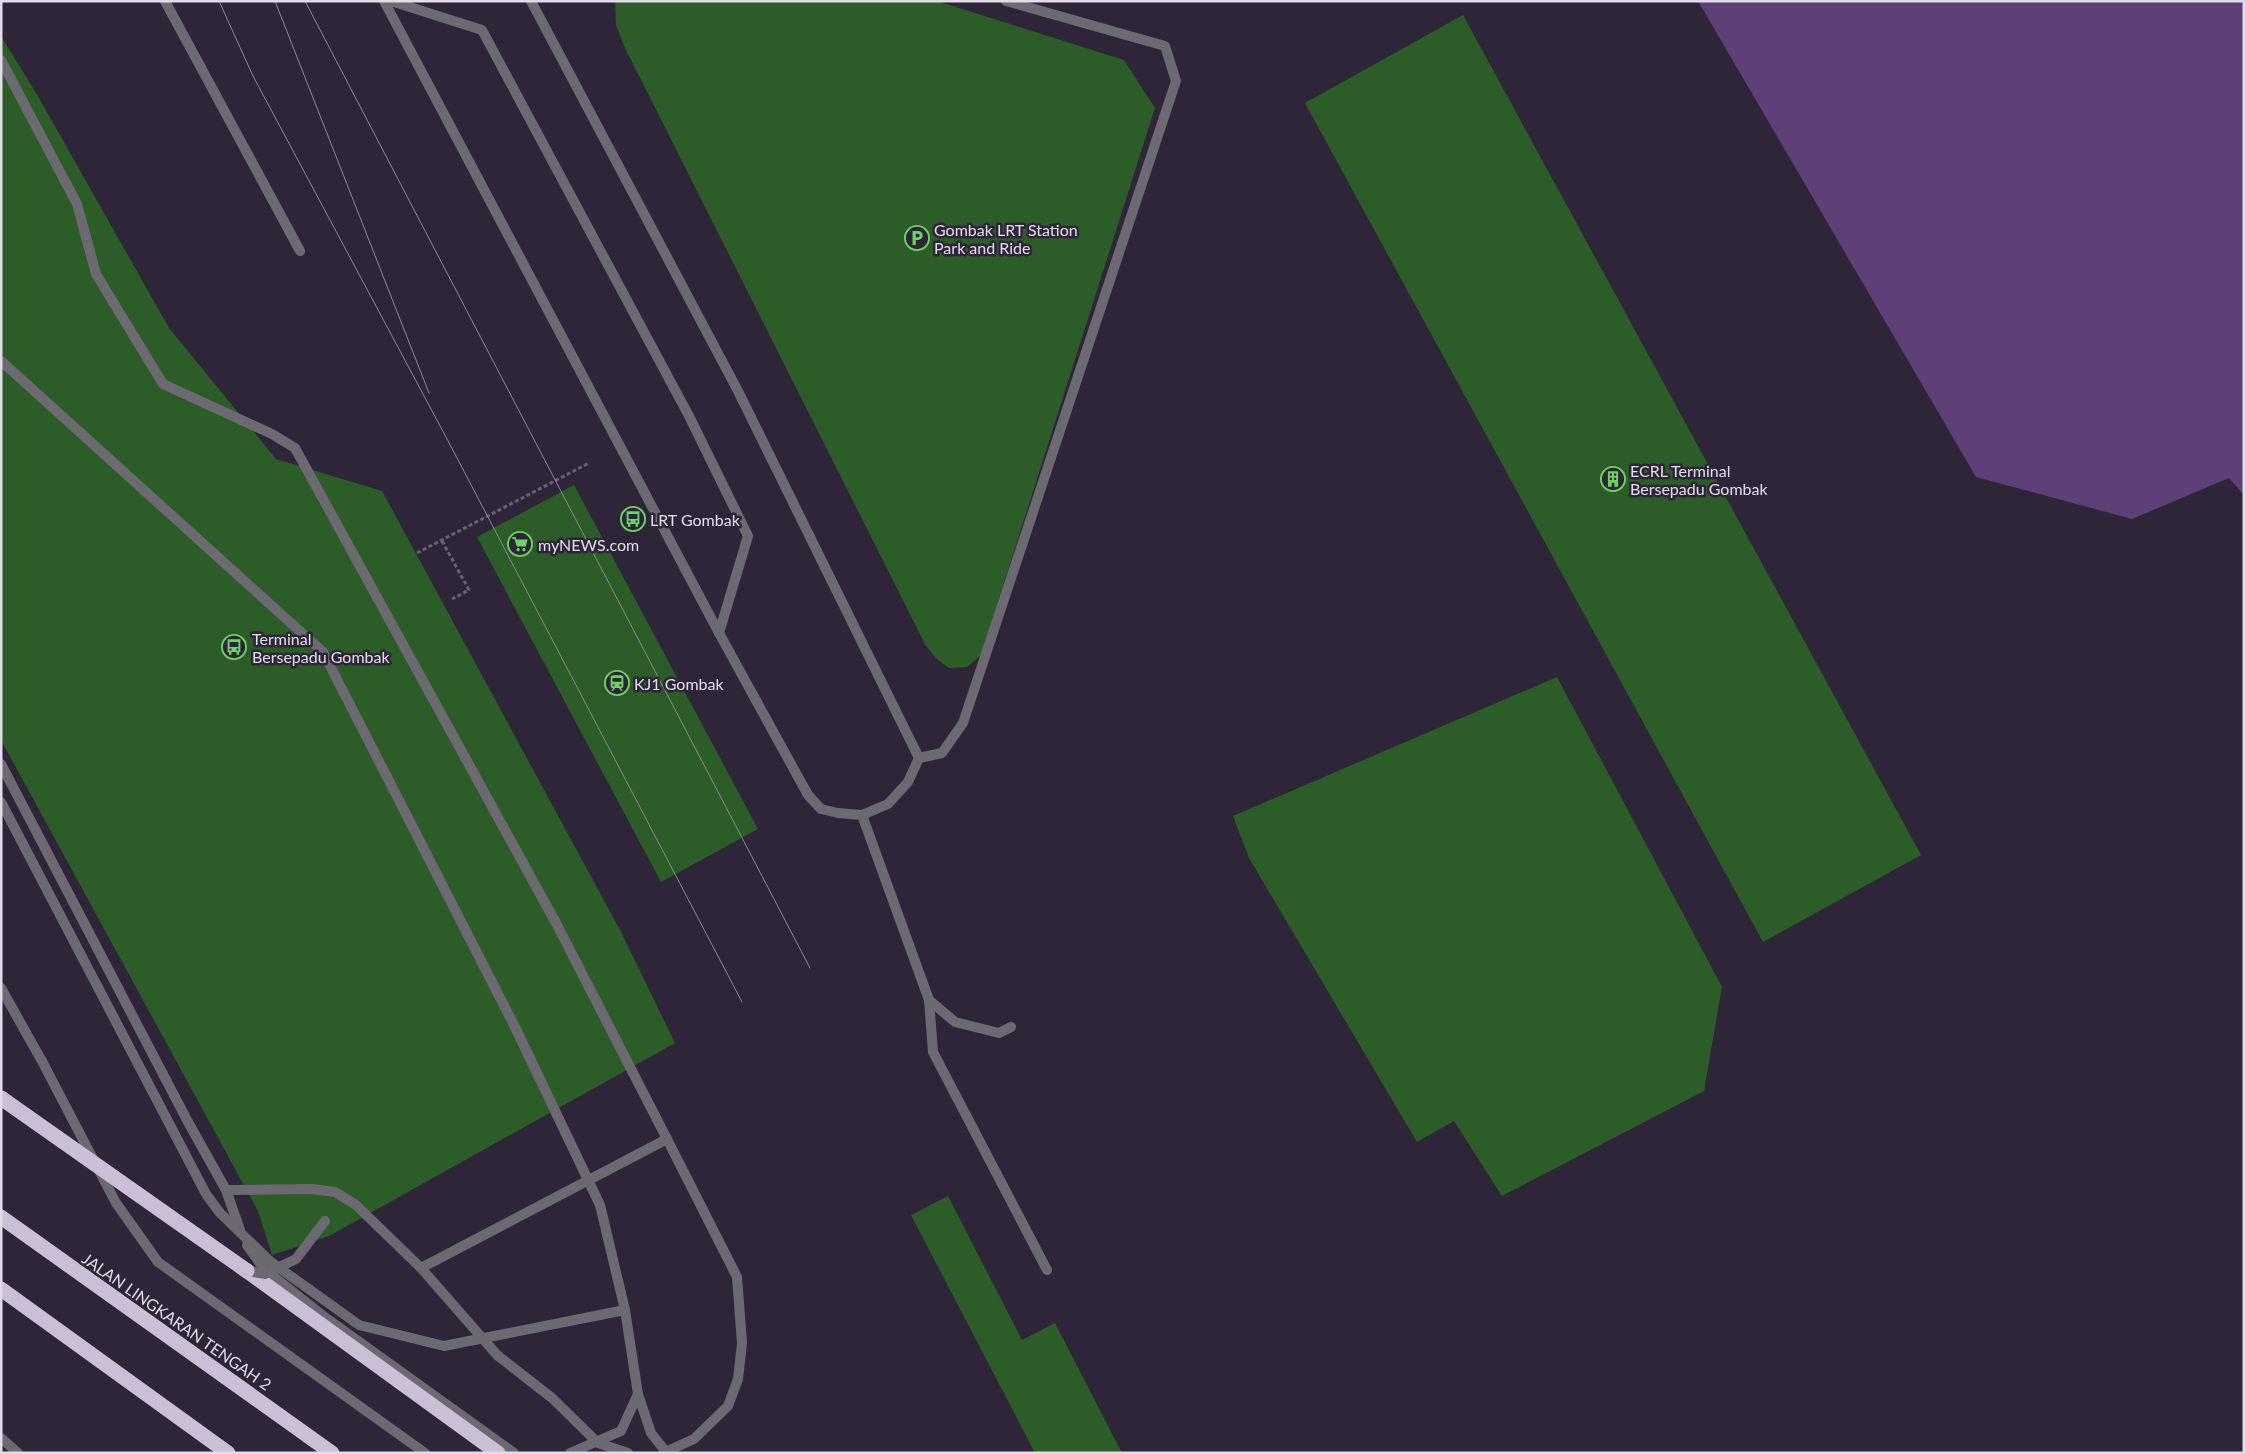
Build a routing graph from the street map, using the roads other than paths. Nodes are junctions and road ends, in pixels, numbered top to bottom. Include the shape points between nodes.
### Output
1 (165, 1) edge
2 (384, 1) edge
3 (391, 1) edge
4 (531, 1) edge
5 (1006, 1) edge
6 (1, 60) edge
7 (300, 251) dead end
8 (1, 361) edge
9 (719, 633) junction
10 (919, 758) junction
11 (1, 764) edge
12 (1, 802) edge
13 (862, 815) junction
14 (1, 988) edge
15 (929, 1000) junction
16 (1011, 1027) dead end
17 (1, 1098) edge
18 (667, 1138) junction
19 (226, 1190) junction
20 (1, 1217) edge
21 (325, 1221) dead end
22 (421, 1268) junction
23 (1046, 1270) dead end
24 (247, 1271) junction
25 (1, 1289) edge
26 (625, 1310) junction
27 (638, 1394) junction
28 (1, 1438) edge
29 (18, 1453) edge
30 (228, 1453) edge
31 (332, 1453) edge
32 (426, 1453) edge
33 (498, 1453) edge
34 (514, 1453) edge
35 (570, 1453) edge
36 (628, 1453) edge
37 (663, 1453) edge
38 (667, 1453) edge

1 - 7 lane
2 - 9 lane
3 - 9 lane via 482,30 689,416 748,536
4 - 10 lane via 738,391
5 - 10 lane via 1165,46 1176,81 963,723 942,753
6 - 18 lane via 76,204 96,274 164,384 295,448 556,923
8 - 26 lane via 323,652 515,1027 600,1205
9 - 13 lane via 808,795 821,809
10 - 13 lane via 908,782 888,804
11 - 19 lane
12 - 26 lane via 206,1194 220,1213 271,1262 359,1325 444,1346
13 - 15 lane
14 - 32 lane via 116,1203 158,1262
15 - 16 lane via 955,1022 999,1033
15 - 23 lane via 933,1052
17 - 24 highway, bridge
18 - 22 lane, bridge
18 - 37 lane, bridge via 737,1277 742,1343 738,1379 728,1406 694,1439
19 - 22 lane, bridge via 311,1189 335,1192 356,1205
19 - 34 lane via 243,1240 264,1270 322,1316
20 - 31 highway, JALAN LINGKARAN TENGAH 2
21 - 24 lane, bridge via 296,1259 265,1274
22 - 36 lane, bridge via 498,1355 552,1398 598,1443
24 - 33 highway
25 - 30 highway
26 - 27 lane
27 - 35 lane via 621,1431
27 - 38 lane via 651,1433
28 - 29 lane

